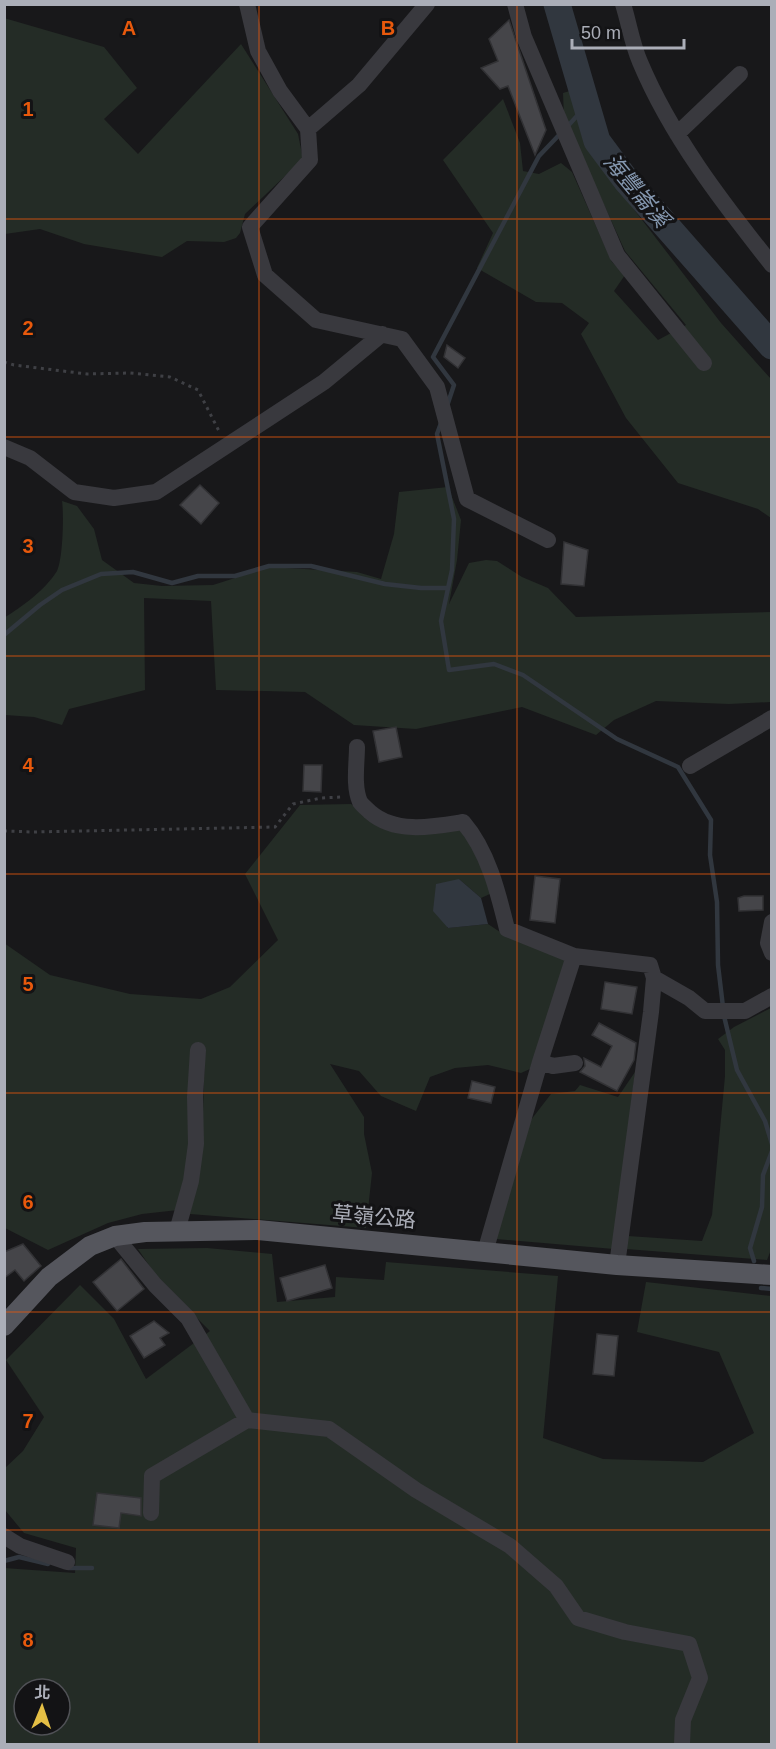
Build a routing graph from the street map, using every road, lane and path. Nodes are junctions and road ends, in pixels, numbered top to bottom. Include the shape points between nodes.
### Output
1 (247, 4) edge
2 (427, 4) edge
3 (515, 4) edge
4 (623, 4) edge
5 (740, 74) dead end
6 (308, 129) junction
7 (677, 134) junction
8 (771, 265) edge
9 (382, 334) junction
10 (4, 362) edge
11 (704, 363) dead end
12 (226, 445) junction
13 (4, 447) edge
14 (548, 540) dead end
15 (771, 718) edge
16 (357, 747) dead end
17 (690, 765) dead end
18 (359, 796) junction
19 (4, 831) edge
20 (771, 922) edge
21 (771, 953) edge
22 (574, 956) junction
23 (654, 978) junction
24 (771, 996) edge
25 (198, 1050) dead end
26 (540, 1062) junction
27 (575, 1063) dead end
28 (177, 1232) junction
29 (115, 1236) junction
30 (485, 1252) junction
31 (617, 1264) junction
32 (771, 1274) edge
33 (4, 1326) edge
34 (247, 1420) junction
35 (151, 1513) dead end
36 (4, 1536) edge
37 (67, 1562) dead end
38 (682, 1744) edge

1 - 6 street via 258,51 280,91
2 - 6 street via 359,85
3 - 11 street via 524,37 617,255
4 - 7 street via 639,61
5 - 7 street
6 - 9 street via 310,160 250,227 265,275 316,320
7 - 8 street
9 - 12 street via 324,382
9 - 14 street via 402,339 437,387 467,499
10 - 12 path via 87,374 170,377 198,390
12 - 13 street via 156,492 114,498 74,492 30,458
15 - 17 street
16 - 18 street
18 - 19 path via 293,804 275,827
18 - 22 street via 374,815 395,826 463,822 473,833 487,864 507,929
20 - 21 street
22 - 23 street via 650,965
22 - 26 street
23 - 24 street via 705,1011 745,1011
23 - 31 street
25 - 28 street via 196,1144
26 - 27 street via 553,1066
26 - 30 street
28 - 29 main road, 草嶺公路
28 - 30 main road, 草嶺公路 via 258,1230
29 - 33 main road, 草嶺公路 via 90,1246 49,1277
29 - 34 street via 188,1318
30 - 31 main road, 草嶺公路
31 - 32 main road, 草嶺公路
34 - 35 street via 152,1476
34 - 38 street via 329,1429 416,1490 510,1546 556,1586 578,1618 689,1644 700,1678 683,1720
36 - 37 street via 20,1546

